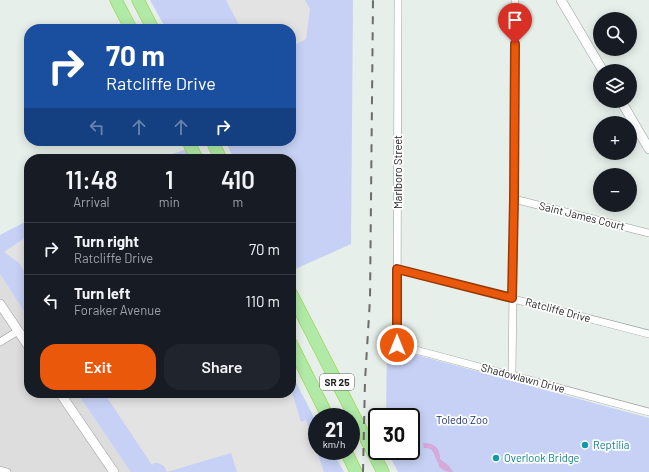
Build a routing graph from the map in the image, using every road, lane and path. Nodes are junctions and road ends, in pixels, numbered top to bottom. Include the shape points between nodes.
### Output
1 (116, 0) edge
2 (138, 0) edge
3 (398, 0) edge
4 (515, 0) edge
5 (561, 0) edge
6 (128, 24) edge
7 (150, 24) edge
8 (599, 64) edge
9 (625, 108) edge
10 (649, 149) edge
11 (514, 199) junction
12 (649, 234) edge
13 (397, 269) junction
14 (512, 298) junction
15 (296, 303) edge
16 (0, 304) edge
17 (18, 331) junction
18 (649, 334) edge
19 (24, 340) edge
20 (0, 342) edge
21 (397, 345) joint
22 (296, 353) edge
23 (512, 375) junction
24 (63, 398) edge
25 (324, 408) edge
26 (649, 412) edge
27 (350, 460) edge
28 (0, 470) edge
29 (7, 472) edge
30 (114, 472) edge
31 (356, 472) edge
32 (383, 472) edge

1 - 6 highway
2 - 7 highway
3 - 13 street, Marlboro Street
4 - 11 street
5 - 8 street
9 - 10 street
11 - 12 street, Saint James Court
11 - 14 street
13 - 14 street, Ratcliffe Drive
13 - 21 street, Marlboro Street
14 - 18 street, Ratcliffe Drive
14 - 23 street
15 - 32 highway, SR 25
16 - 17 street
17 - 19 street
17 - 20 street
21 - 23 street, Shadowlawn Drive
22 - 25 highway, SR 25
23 - 26 street, Shadowlawn Drive
24 - 30 street
27 - 31 highway
28 - 29 street

